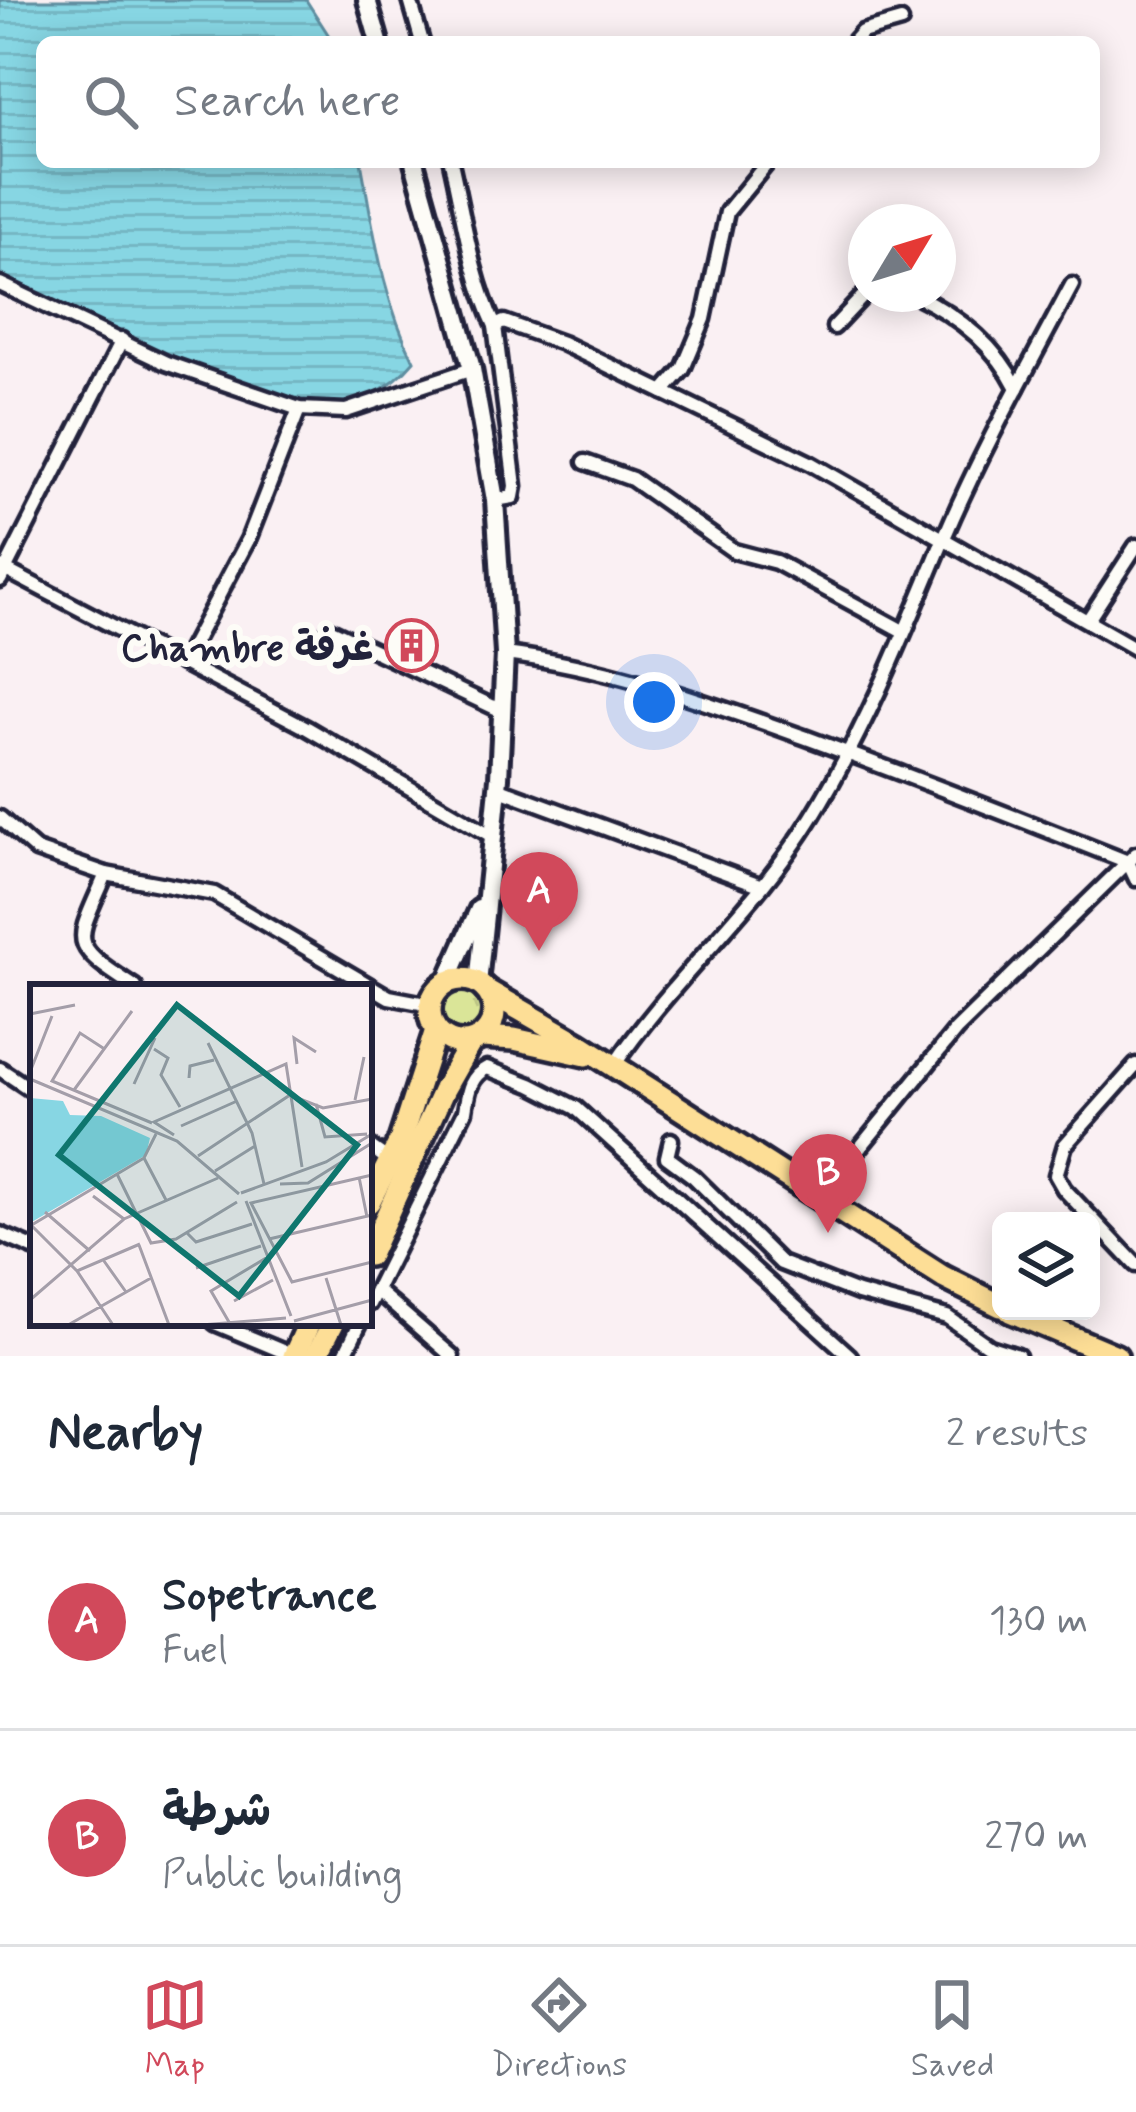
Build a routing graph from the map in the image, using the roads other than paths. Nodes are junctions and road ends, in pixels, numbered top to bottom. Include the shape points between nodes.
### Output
1 (367, 0) edge
2 (410, 0) edge
3 (901, 21) dead end
4 (377, 36) edge
5 (420, 36) edge
6 (858, 36) edge
7 (416, 168) edge
8 (452, 168) edge
9 (763, 168) edge
10 (0, 284) edge
11 (1072, 285) dead end
12 (848, 311) edge
13 (948, 312) edge
14 (495, 326) junction
15 (834, 326) dead end
16 (122, 340) junction
17 (472, 369) junction
18 (1017, 388) junction
19 (664, 392) junction
20 (299, 409) junction
21 (585, 462) dead end
22 (495, 500) junction
23 (944, 538) junction
24 (1136, 546) edge
25 (2, 572) edge
26 (1088, 620) junction
27 (329, 629) dead end
28 (903, 631) junction
29 (1136, 649) edge
30 (505, 654) junction
31 (183, 663) junction
32 (502, 712) junction
33 (846, 753) junction
34 (497, 788) junction
35 (0, 818) edge
36 (492, 836) junction
37 (1132, 858) edge
38 (106, 874) junction
39 (1136, 879) edge
40 (760, 885) junction
41 (484, 898) junction
42 (130, 984) edge
43 (367, 984) edge
44 (446, 984) junction
45 (372, 987) edge
46 (482, 987) junction
47 (431, 1005) junction
48 (436, 1030) junction
49 (476, 1040) junction
50 (606, 1063) junction
51 (1136, 1065) edge
52 (0, 1069) edge
53 (30, 1089) edge
54 (671, 1140) dead end
55 (372, 1148) edge
56 (390, 1161) junction
57 (372, 1196) edge
58 (819, 1198) junction
59 (0, 1234) edge
60 (30, 1247) edge
61 (372, 1248) edge
62 (1136, 1265) edge
63 (372, 1297) edge
64 (992, 1302) edge
65 (1031, 1320) edge
66 (222, 1326) edge
67 (308, 1326) edge
68 (331, 1326) edge
69 (359, 1326) edge
70 (294, 1356) edge
71 (316, 1356) edge
72 (344, 1356) edge
73 (452, 1356) edge
74 (850, 1356) edge
75 (1018, 1356) edge
76 (1116, 1356) edge

1 - 4 main road
2 - 5 street
3 - 6 street
7 - 17 main road
8 - 14 street via 474,278
9 - 19 street via 727,212 704,319
10 - 16 street
11 - 18 street
12 - 15 street
13 - 18 street via 1003,360
14 - 19 street via 504,322 562,343
14 - 22 street via 515,486 513,497
16 - 20 street
16 - 25 street
17 - 20 street via 346,411
17 - 22 main road
18 - 23 street
19 - 23 street
20 - 31 street via 248,540
21 - 28 street via 632,479 734,551 776,562
22 - 30 main road
23 - 26 street
23 - 28 street
24 - 26 street
25 - 31 street
26 - 29 street
27 - 32 street
28 - 33 street
30 - 32 main road
30 - 33 street via 658,685
31 - 36 street
32 - 34 main road
33 - 37 street
33 - 40 street via 809,821
34 - 36 main road
34 - 40 street
35 - 38 street via 36,850
36 - 41 main road
37 - 39 street
37 - 58 street via 956,1030
38 - 42 street via 82,948
38 - 43 street via 214,894
40 - 50 street
41 - 44 main road
41 - 46 main road
44 - 46 highway
44 - 47 highway
45 - 47 street
46 - 49 highway via 494,1020
46 - 50 highway
47 - 48 highway
48 - 49 highway via 451,1041
48 - 56 highway
49 - 50 highway via 514,1039
49 - 61 highway via 444,1088
50 - 58 highway
51 - 62 street via 1065,1145 1056,1175
52 - 53 street
54 - 75 street via 673,1163 781,1263 947,1318
55 - 56 street
56 - 57 highway
58 - 64 highway
59 - 60 street
63 - 73 street
63 - 74 street via 465,1111 470,1084 487,1069 576,1108
65 - 76 highway
66 - 70 street
67 - 70 highway
68 - 71 highway
69 - 72 street

